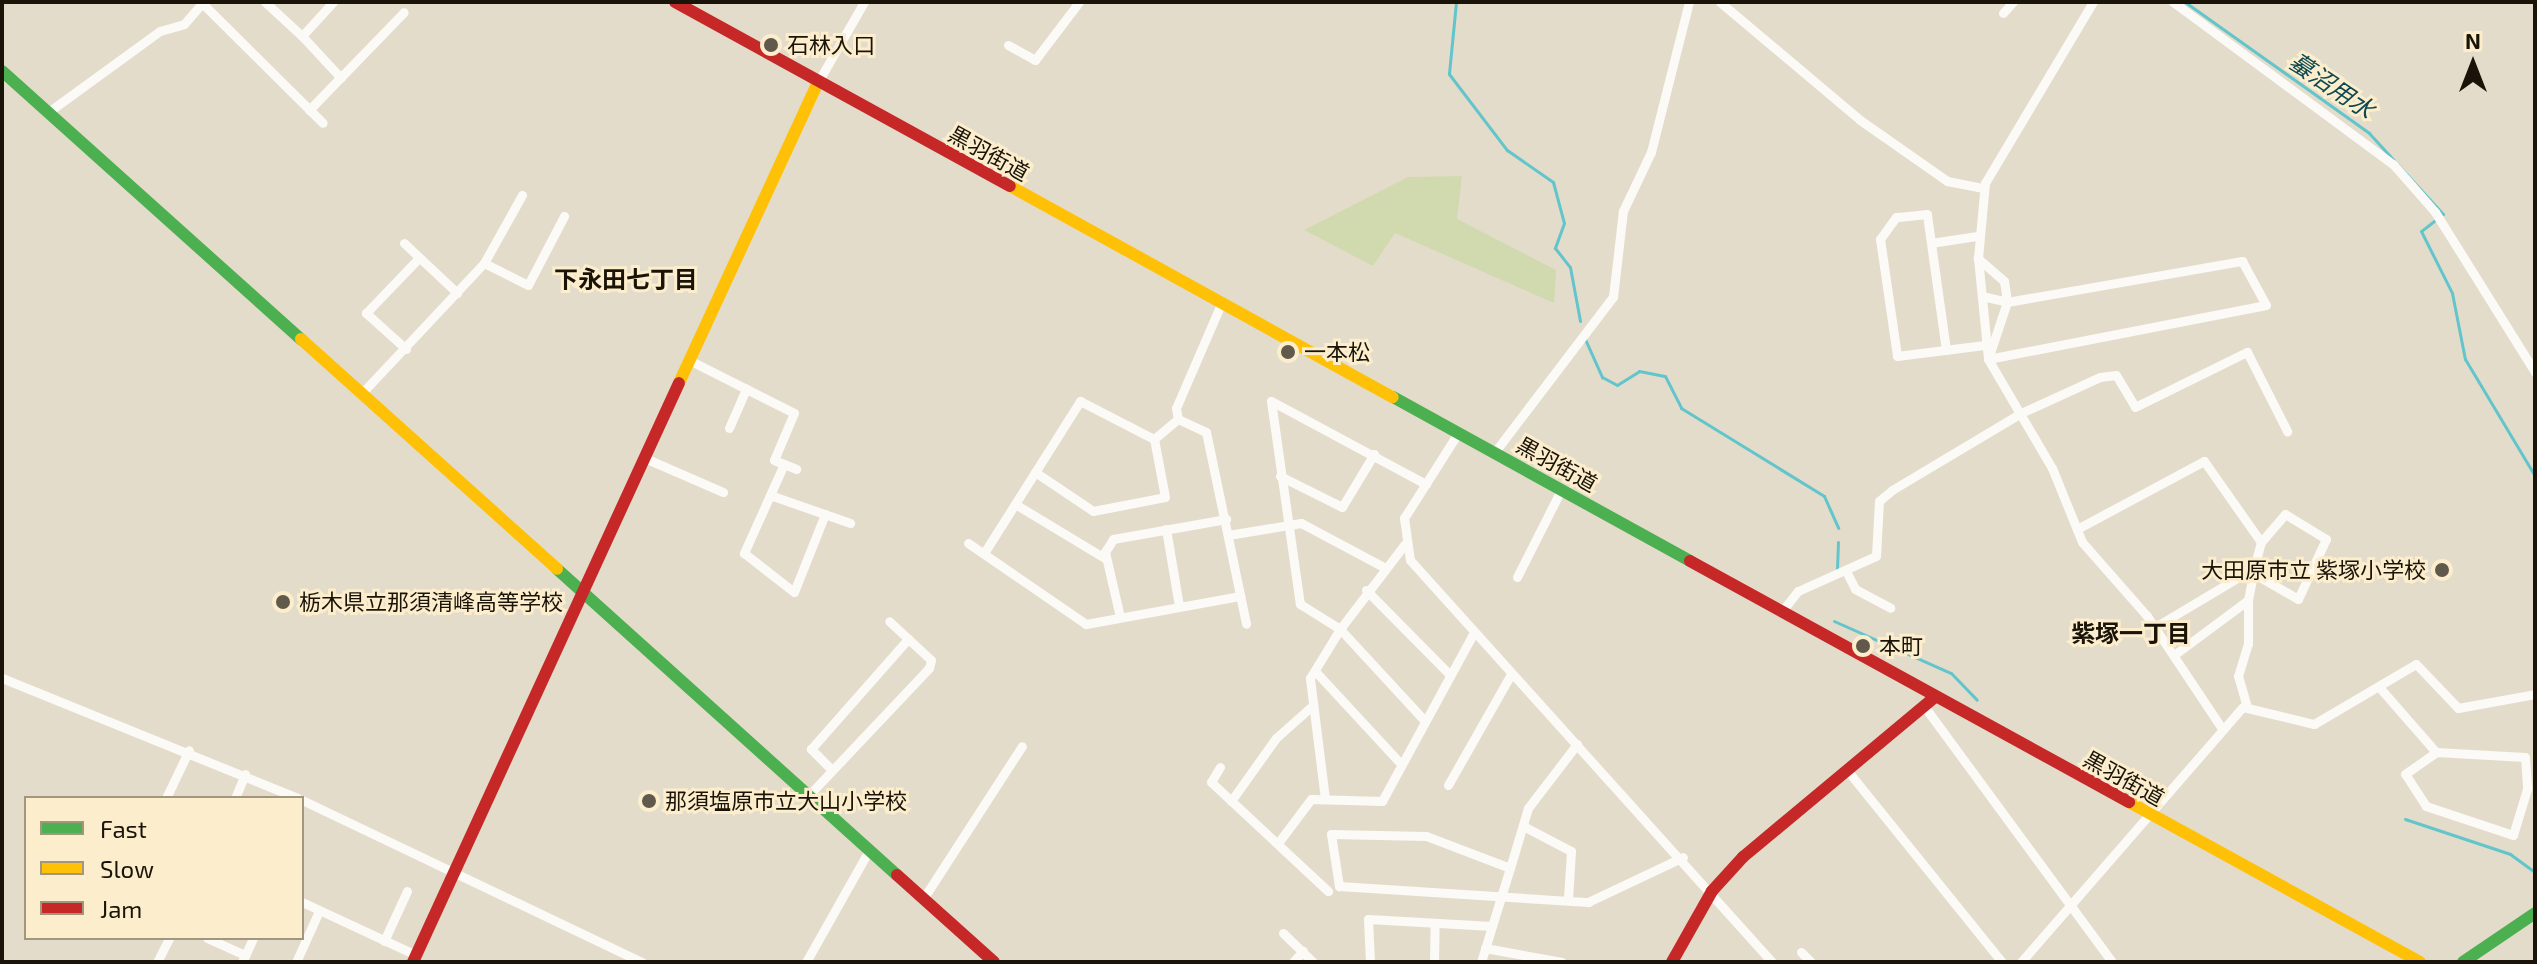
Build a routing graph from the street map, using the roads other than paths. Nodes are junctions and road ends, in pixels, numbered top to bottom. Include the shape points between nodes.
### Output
1 (265, 2) edge
2 (333, 2) edge
3 (675, 2) edge
4 (864, 2) edge
5 (1079, 2) edge
6 (1689, 2) edge
7 (1720, 2) edge
8 (2013, 2) edge
9 (2093, 2) edge
10 (2173, 2) edge
11 (203, 3) edge
12 (404, 12) dead end
13 (2003, 13) dead end
14 (302, 36) junction
15 (1008, 45) dead end
16 (2, 71) edge
17 (341, 78) junction
18 (818, 82) junction
19 (309, 110) junction
20 (47, 113) junction
21 (323, 123) dead end
22 (1983, 188) junction
23 (522, 195) dead end
24 (564, 216) dead end
25 (1977, 236) junction
26 (404, 243) dead end
27 (1931, 243) junction
28 (419, 258) junction
29 (1978, 258) junction
30 (484, 263) junction
31 (457, 293) junction
32 (1982, 296) junction
33 (2007, 302) junction
34 (1221, 304) junction
35 (1984, 345) junction
36 (406, 349) junction
37 (1946, 350) junction
38 (1988, 359) junction
39 (691, 361) junction
40 (2535, 372) edge
41 (746, 389) junction
42 (361, 394) junction
43 (2021, 413) junction
44 (1178, 419) junction
45 (729, 428) dead end
46 (2287, 431) dead end
47 (1458, 433) junction
48 (1154, 439) junction
49 (1494, 453) junction
50 (1374, 454) junction
51 (647, 459) junction
52 (784, 464) junction
53 (796, 469) dead end
54 (1035, 472) junction
55 (1280, 476) junction
56 (1426, 484) junction
57 (1561, 490) junction
58 (723, 492) dead end
59 (770, 495) junction
60 (1015, 504) junction
61 (825, 514) junction
62 (1226, 519) junction
63 (850, 523) dead end
64 (1288, 523) junction
65 (1166, 529) junction
66 (2077, 529) junction
67 (1228, 535) junction
68 (2261, 542) junction
69 (968, 543) dead end
70 (1404, 545) junction
71 (984, 553) junction
72 (1106, 559) junction
73 (1382, 566) junction
74 (2254, 570) junction
75 (1846, 571) junction
76 (1517, 577) dead end
77 (1366, 590) junction
78 (587, 592) junction
79 (1240, 596) junction
80 (2248, 600) junction
81 (1179, 606) junction
82 (1890, 608) dead end
83 (1783, 610) junction
84 (1120, 617) junction
85 (889, 621) dead end
86 (1246, 624) dead end
87 (2155, 627) junction
88 (1340, 629) junction
89 (1473, 634) junction
90 (908, 639) junction
91 (2174, 655) junction
92 (1315, 671) junction
93 (1449, 674) junction
94 (1511, 674) junction
95 (2, 678) edge
96 (2379, 687) junction
97 (2535, 694) edge
98 (1935, 697) junction
99 (1313, 705) junction
100 (1924, 706) junction
101 (2247, 707) junction
102 (1425, 721) junction
103 (2221, 727) junction
104 (1577, 744) junction
105 (1022, 746) dead end
106 (189, 750) junction
107 (2436, 752) junction
108 (1401, 764) junction
109 (1220, 767) dead end
110 (832, 770) junction
111 (1847, 770) junction
112 (245, 774) junction
113 (1448, 785) dead end
114 (167, 796) edge
115 (236, 796) edge
116 (293, 796) edge
117 (808, 796) junction
118 (1325, 799) junction
119 (304, 801) edge
120 (1231, 801) junction
121 (2147, 813) junction
122 (1523, 826) junction
123 (1278, 843) junction
124 (869, 850) junction
125 (1683, 857) junction
126 (1510, 868) junction
127 (453, 873) junction
128 (407, 891) dead end
129 (1328, 891) dead end
130 (1712, 891) junction
131 (1505, 892) junction
132 (923, 899) junction
133 (1568, 899) junction
134 (304, 903) edge
135 (2069, 905) junction
136 (319, 911) junction
137 (2535, 913) edge
138 (1435, 923) junction
139 (1492, 926) junction
140 (1283, 933) dead end
141 (168, 940) edge
142 (210, 940) edge
143 (252, 940) edge
144 (384, 941) junction
145 (1485, 948) junction
146 (1303, 951) junction
147 (1801, 952) dead end
148 (414, 958) edge
149 (243, 959) edge
150 (157, 962) edge
151 (296, 962) edge
152 (642, 962) edge
153 (806, 962) edge
154 (994, 962) edge
155 (1293, 962) edge
156 (1313, 962) edge
157 (1370, 962) edge
158 (1434, 962) edge
159 (1481, 962) edge
160 (1562, 962) edge
161 (1672, 962) edge
162 (1772, 962) edge
163 (1811, 962) edge
164 (2002, 962) edge
165 (2021, 962) edge
166 (2112, 962) edge
167 (2420, 962) edge
168 (2463, 962) edge

1 - 14 street
2 - 14 street
3 - 18 street, 黒羽街道
4 - 18 street
5 - 15 street via 1035,60
6 - 49 street via 1651,152 1623,211 1613,297
7 - 22 street via 1860,120 1947,181
8 - 13 street
9 - 22 street
10 - 40 street via 2393,164 2435,212
11 - 19 street
11 - 20 street via 184,24 160,31
12 - 17 street
14 - 17 street
16 - 20 street
17 - 19 street
18 - 34 street, 黒羽街道
18 - 39 street
19 - 21 street
20 - 42 street
22 - 25 street
23 - 30 street
24 - 30 street via 528,285
25 - 27 street
25 - 29 street
26 - 28 street
27 - 37 street
27 - 37 street via 1927,214 1896,217 1880,239 1897,356
28 - 31 street
28 - 36 street via 366,313
29 - 32 street
29 - 33 street via 2004,281
30 - 31 street
31 - 36 street
32 - 33 street
32 - 35 street
33 - 38 street
33 - 38 street via 2242,261 2266,305
34 - 44 street
34 - 47 street, 黒羽街道
35 - 37 street
35 - 38 street
36 - 42 street
38 - 43 street
39 - 41 street
39 - 51 street
41 - 45 street
41 - 52 street via 794,413 774,460
42 - 78 street
43 - 46 street via 2116,375 2135,407 2247,352
43 - 66 street
43 - 75 street via 1879,501 1876,556
44 - 48 street
44 - 62 street via 1206,432
47 - 49 street, 黒羽街道
47 - 56 street
48 - 54 street via 1080,401
48 - 54 street via 1165,497 1093,511
49 - 57 street, 黒羽街道
50 - 55 street via 1342,507
50 - 55 street via 1271,401
50 - 56 street
51 - 58 street
51 - 78 street
52 - 53 street
52 - 59 street
54 - 60 street
55 - 64 street
56 - 70 street via 1404,518
57 - 76 street
57 - 83 street, 黒羽街道
59 - 61 street
59 - 61 street via 744,553 794,592
60 - 71 street
60 - 72 street
61 - 63 street
62 - 65 street
62 - 67 street
64 - 67 street
64 - 73 street
64 - 88 street via 1300,604
65 - 72 street via 1113,539
65 - 81 street
66 - 68 street via 2204,461
66 - 87 street
67 - 79 street
68 - 74 street
68 - 74 street via 2285,514 2326,539 2298,599
69 - 71 street
70 - 73 street
70 - 89 street
71 - 84 street via 1086,624
72 - 84 street
73 - 77 street
74 - 80 street
74 - 87 street
75 - 82 street via 1855,589
75 - 83 street via 1798,591
77 - 88 street
77 - 93 street
78 - 117 street
78 - 127 street
79 - 81 street
79 - 86 street
80 - 91 street
80 - 101 street via 2248,644 2238,676
81 - 84 street
83 - 98 street, 黒羽街道
85 - 90 street
87 - 91 street
88 - 92 street
88 - 102 street
89 - 93 street
89 - 94 street
90 - 110 street via 811,749
90 - 110 street via 931,660 929,668
91 - 103 street
92 - 99 street
92 - 108 street
93 - 102 street
94 - 104 street
94 - 113 street
95 - 106 street
96 - 97 street via 2416,664 2458,708
96 - 101 street via 2314,724
96 - 107 street
98 - 100 street
98 - 121 street, 黒羽街道
99 - 118 street
99 - 120 street via 1276,738
100 - 111 street
100 - 135 street
101 - 103 street
102 - 108 street
103 - 121 street
104 - 122 street via 1528,808
104 - 125 street
105 - 132 street
106 - 112 street
106 - 114 street
107 - 107 street via 2525,757 2527,789 2513,835 2426,806 2405,774
108 - 118 street via 1382,801
109 - 120 street via 1211,782
110 - 117 street
111 - 130 street
111 - 164 street
112 - 115 street
112 - 116 street
117 - 124 street
118 - 123 street via 1311,799
119 - 127 street
120 - 123 street
121 - 135 street
121 - 167 street, 黒羽街道
122 - 126 street
122 - 133 street via 1571,851
123 - 129 street
124 - 132 street
124 - 153 street
125 - 130 street
125 - 133 street via 1607,898
126 - 131 street
126 - 131 street via 1426,836 1331,834 1339,886
127 - 148 street
127 - 152 street
128 - 144 street
130 - 161 street
130 - 162 street
131 - 133 street
131 - 139 street
132 - 154 street
134 - 136 street
135 - 165 street
135 - 166 street
136 - 144 street
136 - 151 street
137 - 168 street
138 - 139 street
138 - 157 street via 1368,919
138 - 158 street
139 - 145 street
140 - 146 street
141 - 150 street
142 - 149 street
143 - 149 street
144 - 148 street
145 - 159 street
145 - 160 street
146 - 155 street
146 - 156 street
147 - 163 street

